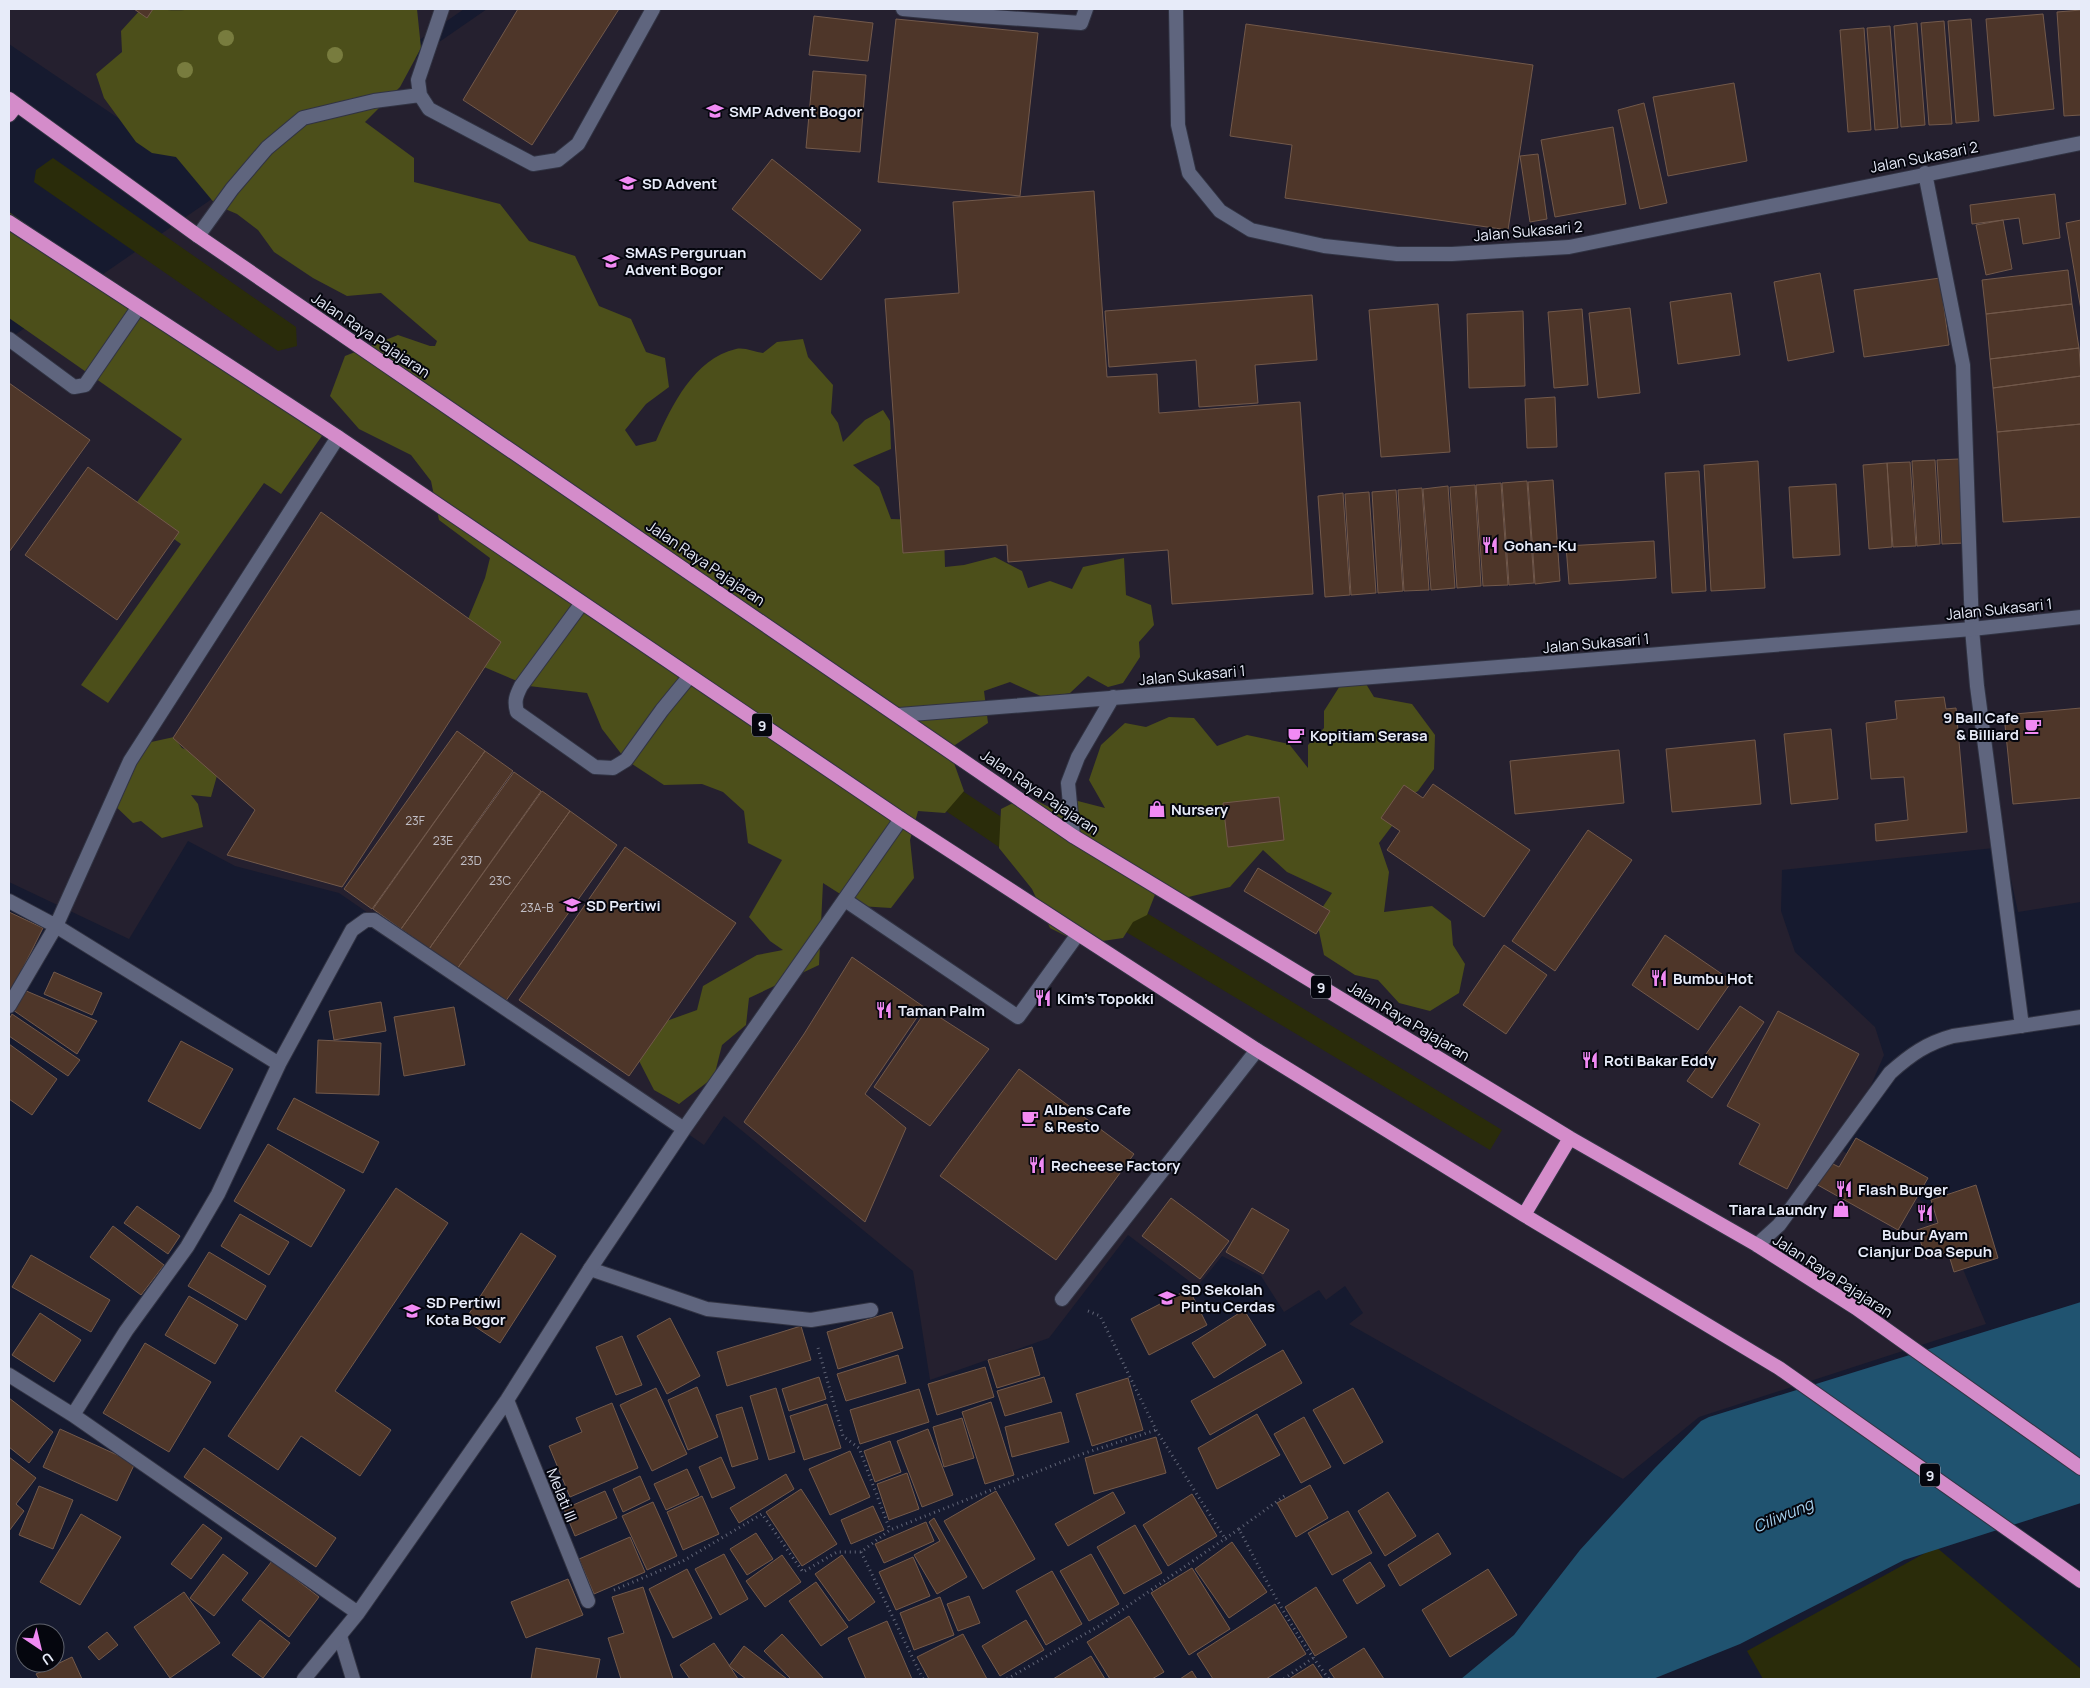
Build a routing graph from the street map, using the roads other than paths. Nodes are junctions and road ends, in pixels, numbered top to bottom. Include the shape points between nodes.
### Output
1 (442, 9) edge
2 (653, 9) edge
3 (903, 9) edge
4 (1086, 9) edge
5 (1176, 9) edge
6 (420, 95) junction
7 (11, 106) edge
8 (2081, 143) edge
9 (1925, 173) junction
10 (9, 222) edge
11 (198, 236) junction
12 (138, 308) junction
13 (9, 340) edge
14 (338, 437) junction
15 (582, 603) junction
16 (2081, 617) edge
17 (1972, 630) junction
18 (689, 676) junction
19 (1113, 697) junction
20 (899, 715) junction
21 (901, 819) junction
22 (1073, 836) junction
23 (845, 900) junction
24 (9, 901) edge
25 (56, 926) junction
26 (1078, 934) junction
27 (9, 1006) edge
28 (2081, 1017) edge
29 (2022, 1026) junction
30 (1257, 1050) junction
31 (280, 1064) junction
32 (684, 1129) junction
33 (1570, 1138) junction
34 (1524, 1215) junction
35 (1757, 1245) junction
36 (590, 1269) junction
37 (1062, 1299) road end
38 (872, 1310) dead end
39 (9, 1375) edge
40 (507, 1400) junction
41 (73, 1415) junction
42 (2081, 1468) edge
43 (2081, 1581) edge
44 (588, 1601) road end
45 (358, 1613) junction
46 (340, 1636) junction
47 (304, 1679) edge
48 (353, 1679) edge

1 - 6 street via 418,80
2 - 6 street via 578,144 558,160 533,164 429,109
3 - 4 street via 1081,23
5 - 9 street, Jalan Sukasari 2 via 1178,126 1188,173 1220,211 1251,230 1324,246 1397,254 1452,254 1569,246
6 - 11 street via 374,101 303,118 266,148
7 - 11 highway, Jalan Raya Pajajaran / 9
8 - 9 street, Jalan Sukasari 2
9 - 17 street via 1963,365
10 - 12 highway, 9
11 - 20 highway, Jalan Raya Pajajaran / 9
12 - 13 street via 81,387 74,387
12 - 14 highway, 9
14 - 15 highway, 9
14 - 25 street via 130,761
15 - 18 highway, 9
15 - 18 street via 521,686 515,706 517,712 595,768 613,768 626,760
16 - 17 street, Jalan Sukasari 1
17 - 19 street, Jalan Sukasari 1
17 - 29 street
18 - 21 highway, 9
19 - 20 street, Jalan Sukasari 1
19 - 22 street via 1078,757 1068,783
20 - 22 highway, Jalan Raya Pajajaran / 9
21 - 23 street
21 - 26 highway, 9
22 - 33 highway, Jalan Raya Pajajaran / 9
23 - 26 street via 1018,1017
23 - 32 street
24 - 25 street
25 - 27 street
25 - 31 street
26 - 30 highway, 9
28 - 29 street
29 - 35 street via 1953,1036 1936,1041 1906,1058 1890,1073 1779,1225
30 - 34 highway, 9
30 - 37 street
31 - 32 street via 352,930 366,920 374,920
31 - 41 street via 213,1202 187,1247 126,1331
32 - 36 street
33 - 34 highway
33 - 35 highway, Jalan Raya Pajajaran / 9
34 - 43 highway, 9 via 1779,1368
35 - 42 highway, Jalan Raya Pajajaran / 9 via 1856,1308
36 - 38 street via 707,1309 811,1320
36 - 40 street
39 - 41 street
40 - 44 street, Melati III
40 - 45 street
41 - 45 street
45 - 46 street
46 - 47 street
46 - 48 street

